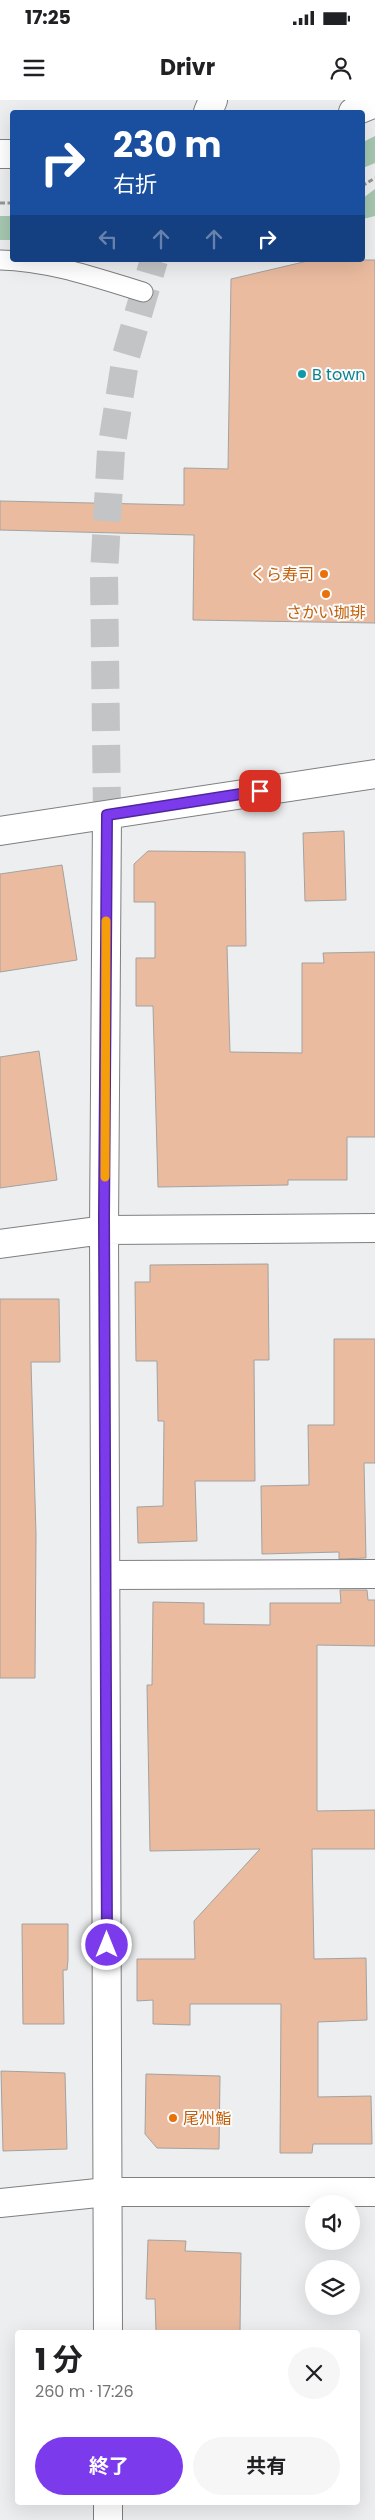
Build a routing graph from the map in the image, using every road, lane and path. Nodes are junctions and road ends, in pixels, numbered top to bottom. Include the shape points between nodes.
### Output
1 (375, 103) edge
2 (358, 110) edge
3 (30, 262) edge
4 (143, 292) dead end
5 (375, 774) edge
6 (107, 815) junction
7 (0, 831) edge
8 (375, 1228) edge
9 (104, 1230) junction
10 (0, 1244) edge
11 (375, 1574) edge
12 (106, 1575) junction
13 (107, 2192) junction
14 (375, 2192) edge
15 (0, 2203) edge
16 (108, 2330) edge
17 (108, 2505) edge
18 (108, 2520) edge

1 - 2 street
3 - 4 lane
5 - 6 street
6 - 7 street
6 - 9 street
8 - 9 street
9 - 10 street
9 - 12 street
11 - 12 street
12 - 13 street
13 - 14 street
13 - 15 street
13 - 16 street
17 - 18 street

